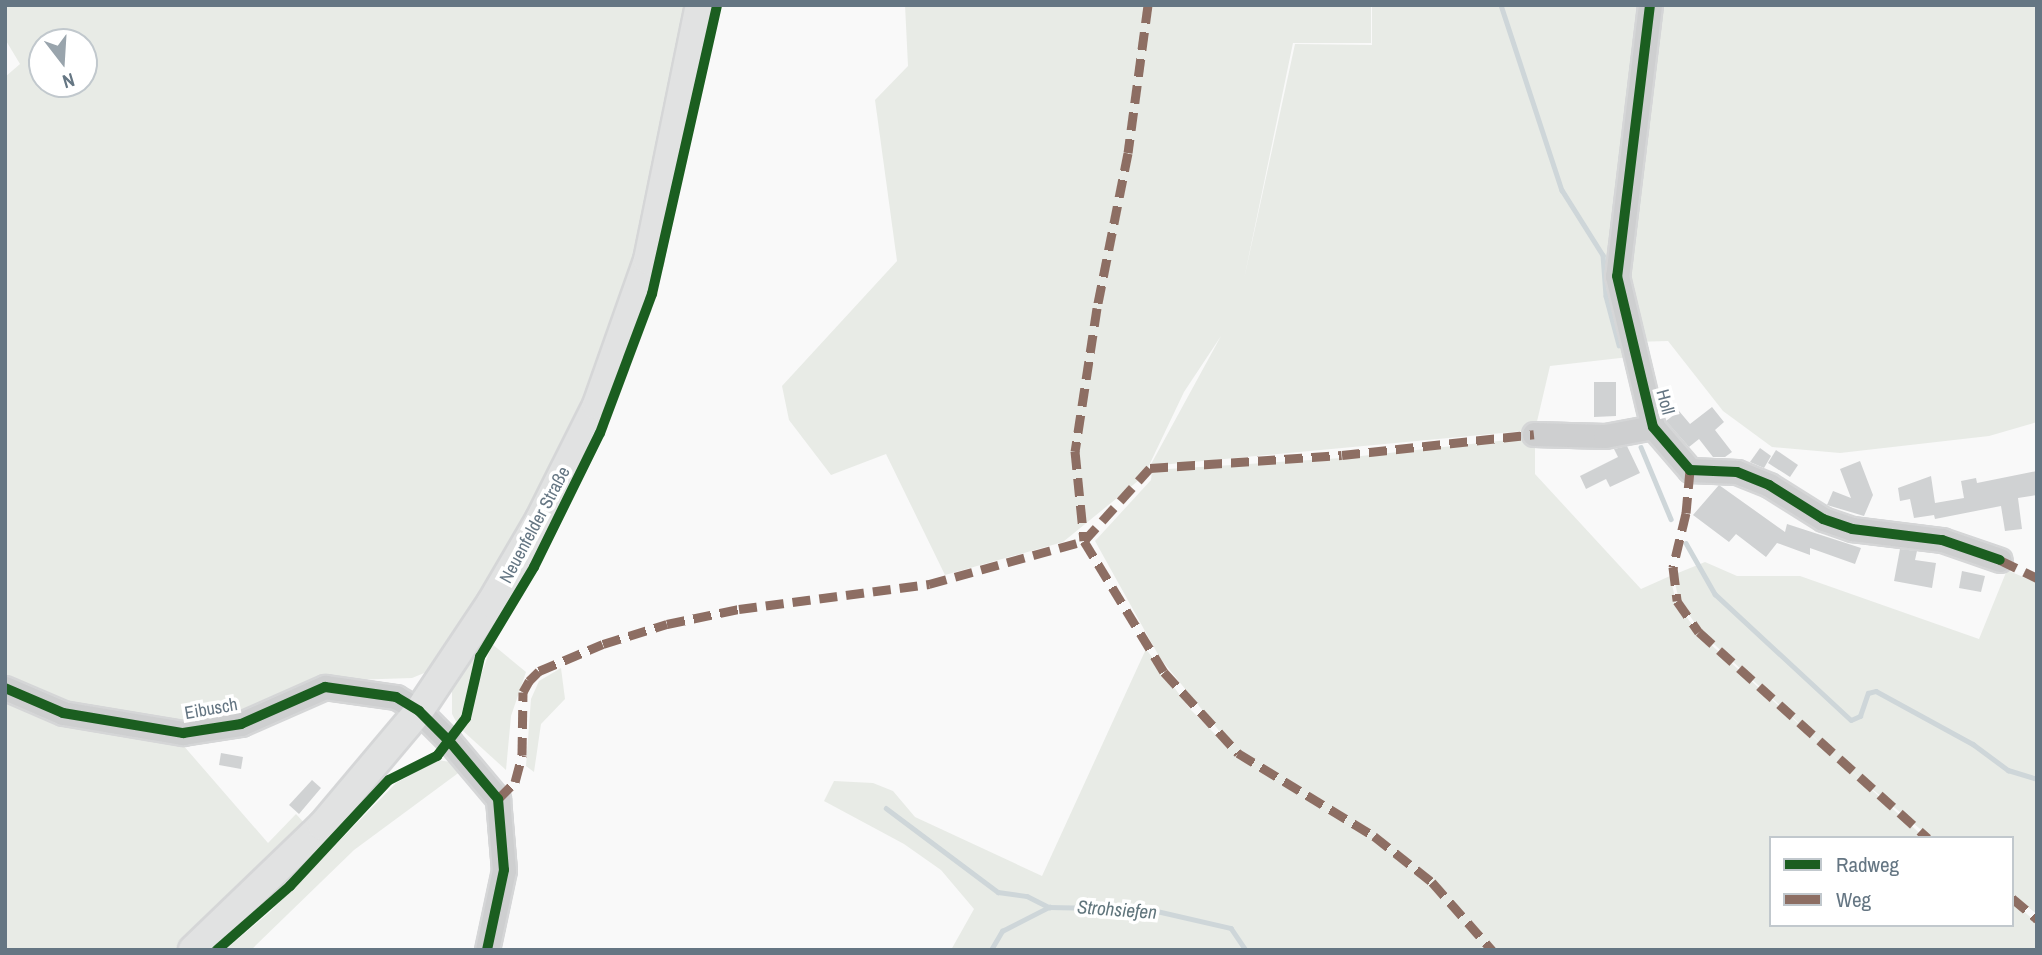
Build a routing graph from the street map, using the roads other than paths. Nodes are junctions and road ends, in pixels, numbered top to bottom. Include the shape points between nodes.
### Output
1 (700, 5) edge
2 (1650, 5) edge
3 (1653, 427) junction
4 (1534, 434) dead end
5 (2000, 560) dead end
6 (5, 688) edge
7 (419, 711) junction
8 (193, 950) edge
9 (487, 950) edge

1 - 7 main road, Neuenfelder Straße via 648,260 597,405 517,561
2 - 3 street, Holl via 1617,276
3 - 4 street, Holl via 1605,436
3 - 5 street, Holl via 1690,470 1737,472 1832,522 1942,540
6 - 7 street, Eibusch via 63,713 183,733 241,724 325,687 396,697
7 - 8 main road, Neuenfelder Straße via 322,826
7 - 9 street via 498,799 505,870

